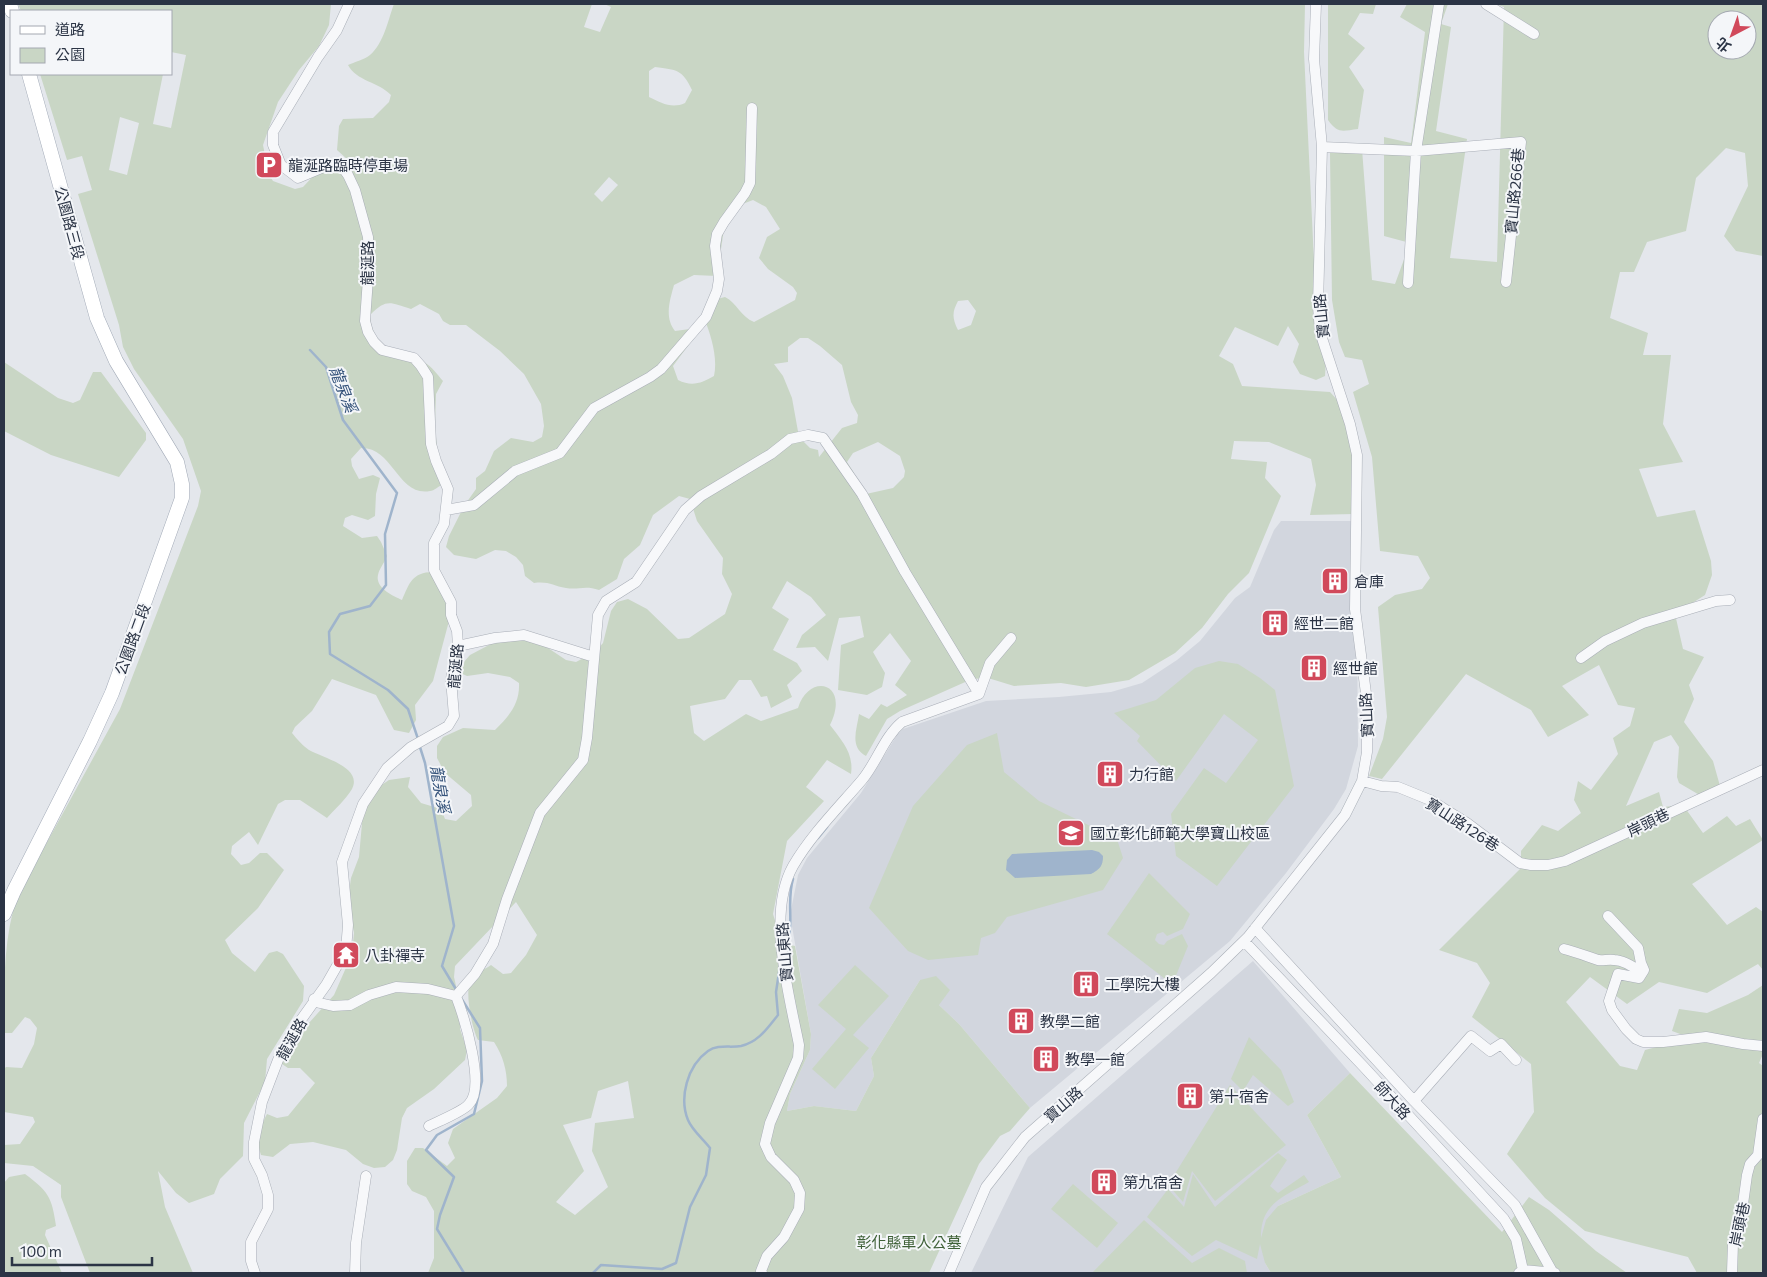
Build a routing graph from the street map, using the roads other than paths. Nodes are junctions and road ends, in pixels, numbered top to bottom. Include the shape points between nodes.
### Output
1 (349, 4) edge
2 (1316, 4) edge
3 (1439, 4) edge
4 (1486, 4) edge
5 (1534, 34) dead end
6 (30, 78) edge
7 (752, 108) dead end
8 (1322, 147) junction
9 (1416, 150) junction
10 (1506, 282) dead end
11 (1408, 283) dead end
12 (116, 361) joint
13 (446, 510) junction
14 (1730, 600) dead end
15 (1011, 638) dead end
16 (458, 646) junction
17 (594, 657) junction
18 (1581, 658) dead end
19 (979, 694) junction
20 (1763, 770) edge
21 (1362, 781) junction
22 (1531, 866) joint
23 (4, 914) edge
24 (1608, 916) dead end
25 (1256, 928) junction
26 (1244, 941) junction
27 (1564, 949) dead end
28 (1642, 974) junction
29 (456, 996) junction
30 (314, 999) junction
31 (1763, 1046) edge
32 (1516, 1060) dead end
33 (1414, 1101) junction
34 (1763, 1119) edge
35 (428, 1126) dead end
36 (366, 1176) dead end
37 (1521, 1272) edge
38 (255, 1273) edge
39 (355, 1273) edge
40 (762, 1273) edge
41 (949, 1273) edge
42 (1554, 1273) edge
43 (1732, 1273) edge

1 - 13 street, 龍涎路 via 337,30 279,120 273,132 273,146 281,165 298,178 331,164 343,168 348,175 368,237 365,321 368,332 382,350 414,358 428,377 431,444 448,489
2 - 8 street, 寶山路 via 1314,60
3 - 9 street
4 - 5 street
6 - 12 main road, 公園路三段 via 96,318
7 - 13 street via 750,183 717,234 719,279 706,317 660,369 594,408 560,453 515,471 474,505
8 - 9 street, 寶山路266巷
8 - 21 street, 寶山路 via 1320,332 1357,455 1355,609 1367,701 1367,752
9 - 10 street, 寶山路266巷 via 1521,142
9 - 11 street
12 - 23 main road, 公園路二段 via 177,462 182,498 112,692
13 - 16 street, 龍涎路 via 444,524 434,543 434,570 451,602
14 - 18 street via 1716,600 1643,623
15 - 19 street via 990,663
16 - 17 street via 524,635
16 - 30 street, 龍涎路 via 451,679 454,716 448,726 411,747 387,768 363,804 342,862 348,925 346,950
17 - 19 street via 598,615 606,601 636,582 686,510 702,496 790,439 808,434 823,438 862,494
17 - 29 street via 583,760 540,813 492,944 475,974
19 - 40 street, 寶山東路 via 902,722 894,729 865,776 810,841 792,868 783,892 783,965 799,1045 798,1058 770,1123 765,1144 772,1157 794,1180 800,1193 799,1209 784,1237 768,1256
20 - 22 street, 岸頭巷 via 1565,860 1548,866
21 - 22 street, 寶山路126巷 via 1398,787 1430,800 1520,862
21 - 25 street, 寶山路 via 1345,815
24 - 28 street via 1638,948 1644,970
25 - 26 street, 寶山路
25 - 33 street
26 - 37 street, 師大路 via 1504,1219 1516,1239
26 - 41 street, 寶山路 via 1025,1137 986,1187
27 - 28 street via 1600,960 1625,963
28 - 31 street via 1639,978 1618,974 1609,1001 1612,1010 1636,1039 1663,1042 1706,1037
29 - 30 street via 428,989 396,988 369,995 350,1005 333,1006
29 - 35 street via 474,1063 474,1096 469,1105
30 - 38 street, 龍涎路 via 278,1060 262,1102 254,1159 268,1195 268,1209 251,1242
32 - 33 street via 1501,1044 1490,1051 1471,1036
33 - 42 street via 1515,1205
34 - 43 street, 岸頭巷 via 1758,1155 1750,1164 1733,1243
36 - 39 street
37 - 42 street

